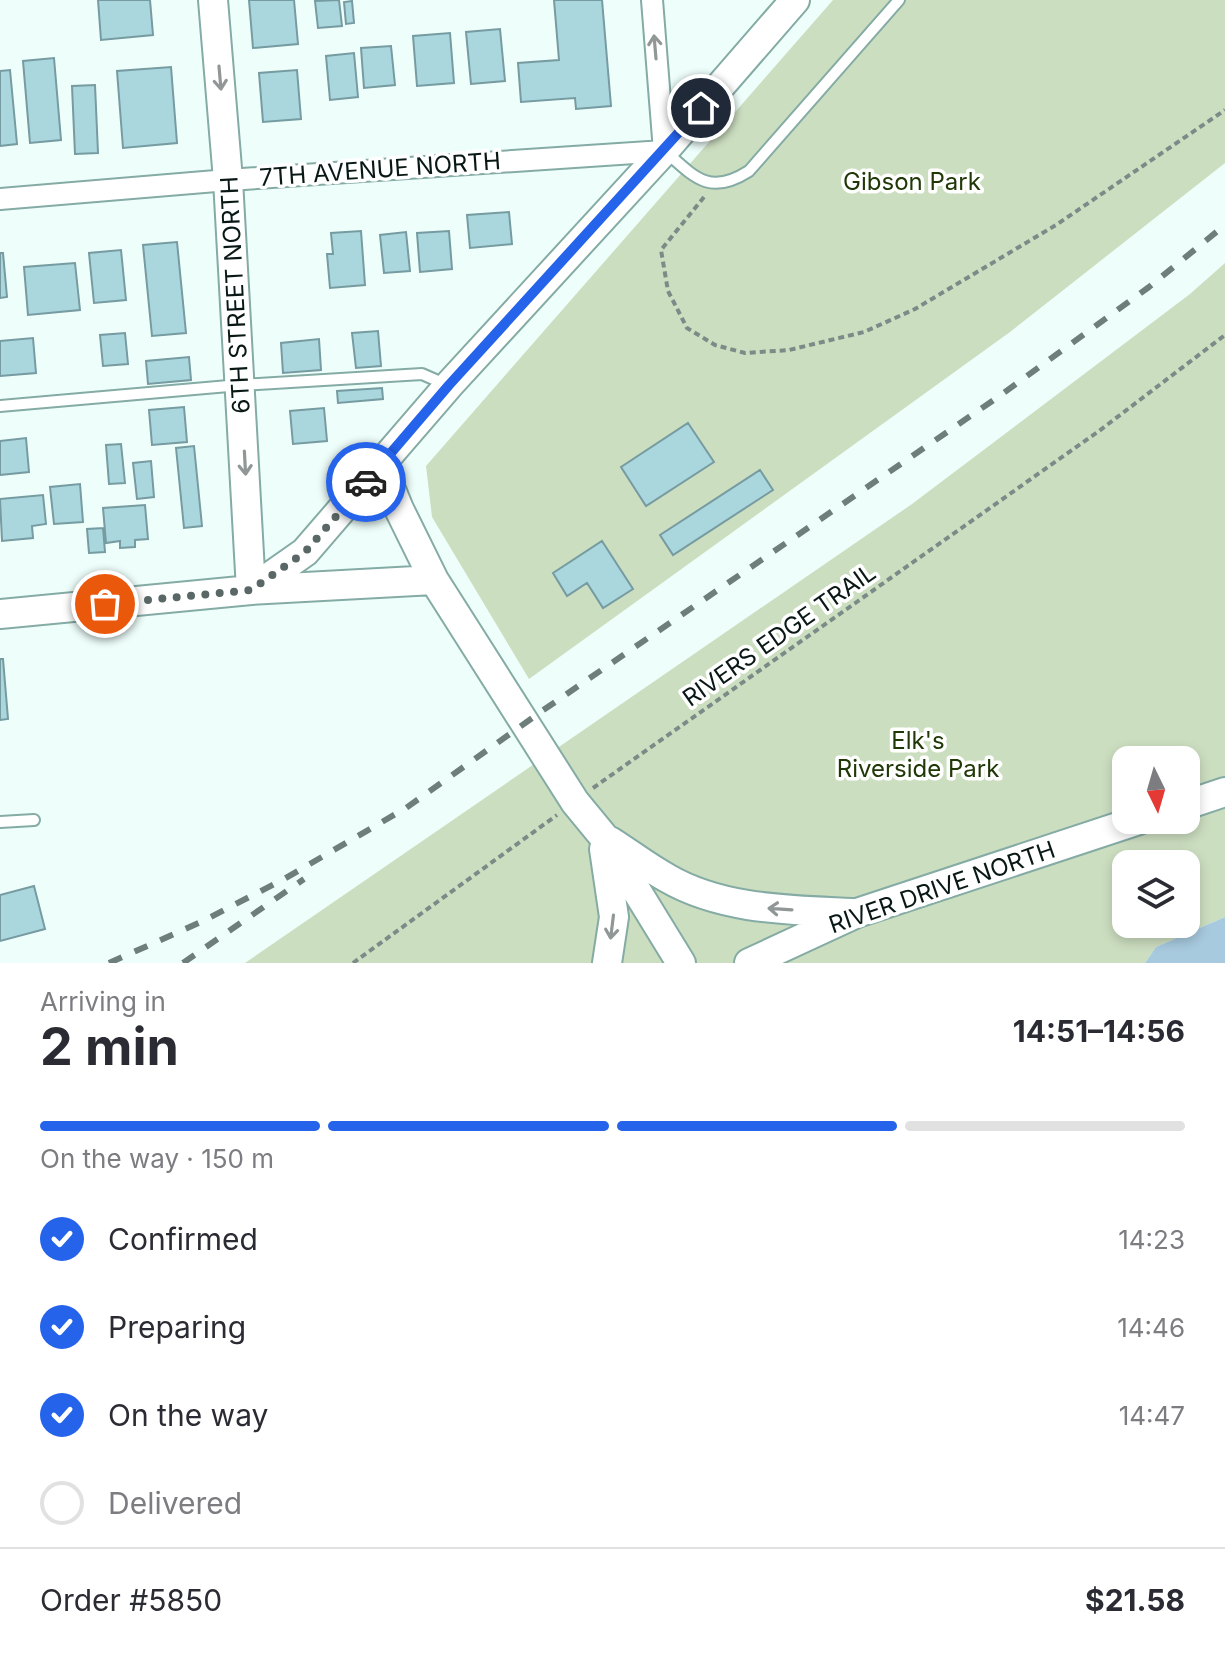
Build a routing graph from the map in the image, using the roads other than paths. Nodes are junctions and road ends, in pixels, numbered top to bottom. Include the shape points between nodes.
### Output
1 (213, 0) edge
2 (652, 0) edge
3 (795, 0) edge
4 (899, 0) edge
5 (664, 151) junction
6 (228, 180) junction
7 (0, 199) edge
8 (240, 385) junction
9 (449, 385) junction
10 (0, 406) edge
11 (381, 465) junction
12 (434, 580) junction
13 (251, 590) junction
14 (0, 614) edge
15 (1225, 792) edge
16 (1200, 800) edge
17 (34, 820) dead end
18 (0, 822) edge
19 (1112, 829) edge
20 (603, 836) junction
21 (857, 913) junction
22 (607, 963) edge
23 (681, 963) edge
24 (749, 963) edge

1 -> 6 street, 6TH STREET NORTH
5 -> 2 street
3 - 5 street
4 - 5 lane via 749,171 732,182 714,184 691,174
5 - 6 street, 7TH AVENUE NORTH
5 - 9 street
6 - 7 street, 7TH AVENUE NORTH
6 - 8 street, 6TH STREET NORTH
8 - 9 lane via 422,374
8 - 10 lane
8 -> 13 street, 6TH STREET NORTH
9 - 11 street
11 - 12 street
11 - 13 street via 305,552
12 - 13 street
12 - 20 street via 575,802
13 - 14 street
15 - 16 street
17 - 18 lane
19 - 21 street, RIVER DRIVE NORTH
21 -> 20 street via 771,909 722,900 669,880
20 -> 22 street via 614,917
20 - 23 street
21 - 24 street, RIVER DRIVE NORTH

